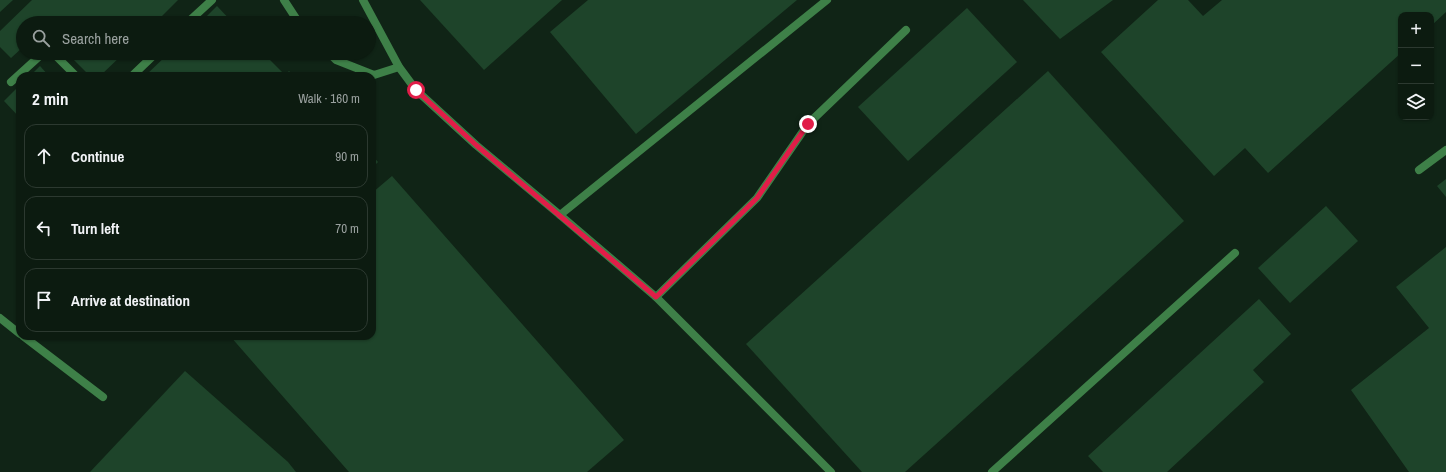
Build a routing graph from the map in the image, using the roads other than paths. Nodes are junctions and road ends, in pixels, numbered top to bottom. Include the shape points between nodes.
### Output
1 (212, 0) edge
2 (284, 0) edge
3 (827, 0) edge
4 (366, 1) edge
5 (195, 16) edge
6 (294, 16) edge
7 (374, 16) edge
8 (376, 21) edge
9 (906, 30) dead end
10 (35, 60) edge
11 (60, 60) edge
12 (149, 60) edge
13 (336, 60) edge
14 (399, 67) junction
15 (22, 72) edge
16 (72, 72) edge
17 (136, 72) edge
18 (366, 72) edge
19 (376, 74) edge
20 (16, 77) edge
21 (11, 82) dead end
22 (1446, 150) edge
23 (1419, 170) dead end
24 (560, 215) junction
25 (1235, 253) dead end
26 (656, 297) junction
27 (0, 318) edge
28 (16, 331) edge
29 (28, 340) edge
30 (102, 397) dead end
31 (832, 472) edge
32 (992, 472) edge

1 - 5 street
2 - 6 street
3 - 24 street
4 - 7 street
8 - 14 street
9 - 26 street via 808,124 757,198
10 - 15 street
11 - 16 street
12 - 17 street
13 - 18 street
14 - 19 street
14 - 24 street via 416,90 476,145
20 - 21 street
22 - 23 street
24 - 26 street
25 - 32 street
26 - 31 street
27 - 28 street
29 - 30 street

